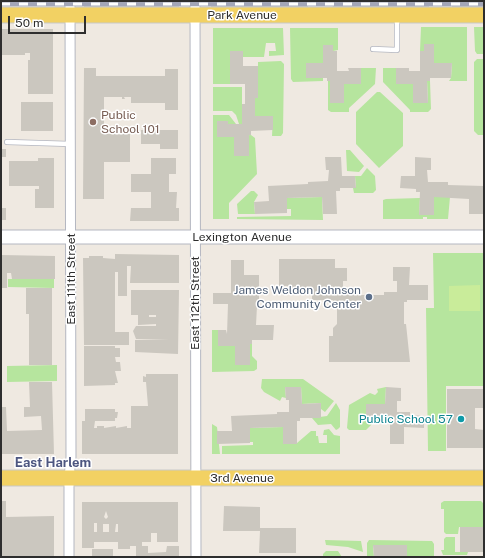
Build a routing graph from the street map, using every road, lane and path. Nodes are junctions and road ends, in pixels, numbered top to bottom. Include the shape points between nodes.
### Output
1 (70, 8) edge
2 (194, 8) edge
3 (397, 14) junction
4 (1, 15) edge
5 (484, 15) edge
6 (373, 49) dead end
7 (7, 142) dead end
8 (71, 144) junction
9 (1, 237) edge
10 (71, 237) junction
11 (195, 237) junction
12 (484, 237) edge
13 (1, 478) edge
14 (68, 478) junction
15 (196, 478) junction
16 (484, 478) edge
17 (69, 557) edge
18 (196, 557) edge

1 - 2 main road, Park Avenue
1 - 4 main road, Park Avenue
1 - 8 street, East 111th Street
2 - 3 main road, Park Avenue
2 - 11 street, East 112th Street
3 - 5 main road, Park Avenue
3 - 6 lane via 397,50
7 - 8 lane
8 - 10 street, East 111th Street
9 - 10 main road, Lexington Avenue
10 - 11 main road, Lexington Avenue
10 - 14 street, East 111th Street via 71,457
11 - 12 main road, Lexington Avenue
11 - 15 street, East 112th Street
13 - 14 main road, 3rd Avenue
14 - 15 main road, 3rd Avenue
14 - 17 street, East 111th Street
15 - 16 main road, 3rd Avenue
15 - 18 street, East 112th Street

